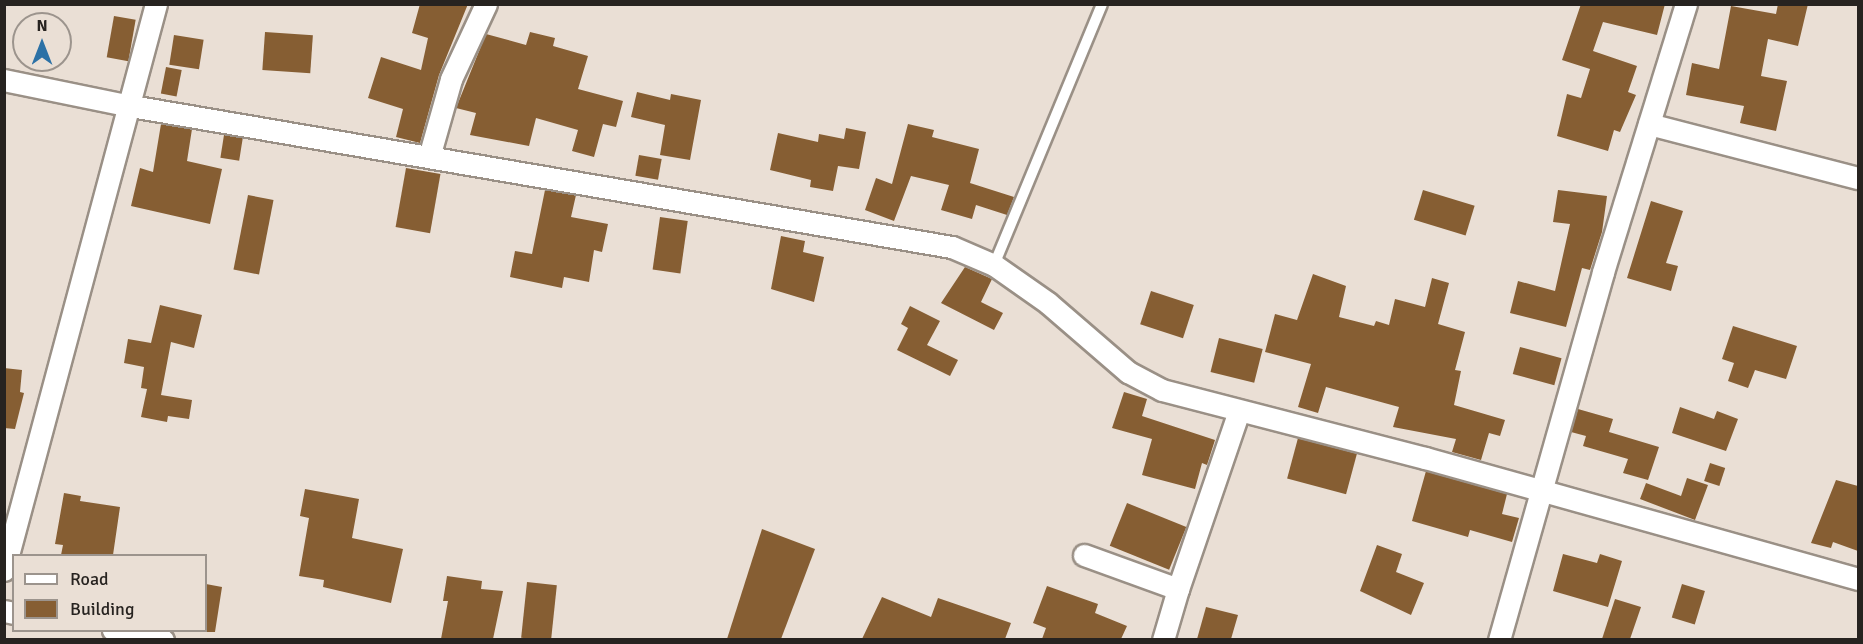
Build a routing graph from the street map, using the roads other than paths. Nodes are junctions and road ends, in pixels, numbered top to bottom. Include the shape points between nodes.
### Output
1 (156, 4) edge
2 (486, 4) edge
3 (1102, 4) edge
4 (1686, 4) edge
5 (4, 80) edge
6 (131, 106) junction
7 (1649, 124) junction
8 (429, 157) junction
9 (1858, 178) edge
10 (994, 265) junction
11 (1239, 411) junction
12 (1539, 489) junction
13 (1084, 555) dead end
14 (4, 570) edge
15 (1858, 579) edge
16 (1178, 589) junction
17 (124, 632) edge
18 (164, 639) edge
19 (1163, 639) edge
20 (1499, 639) edge

1 - 6 street
2 - 8 street via 451,79
3 - 10 lane
4 - 7 street
5 - 6 street
6 - 8 street
6 - 14 street
7 - 9 street
7 - 12 street
8 - 10 street via 952,247
10 - 11 street via 1142,380
11 - 12 street
11 - 16 street
12 - 15 street
12 - 20 street
13 - 16 street
16 - 19 street
17 - 18 street

